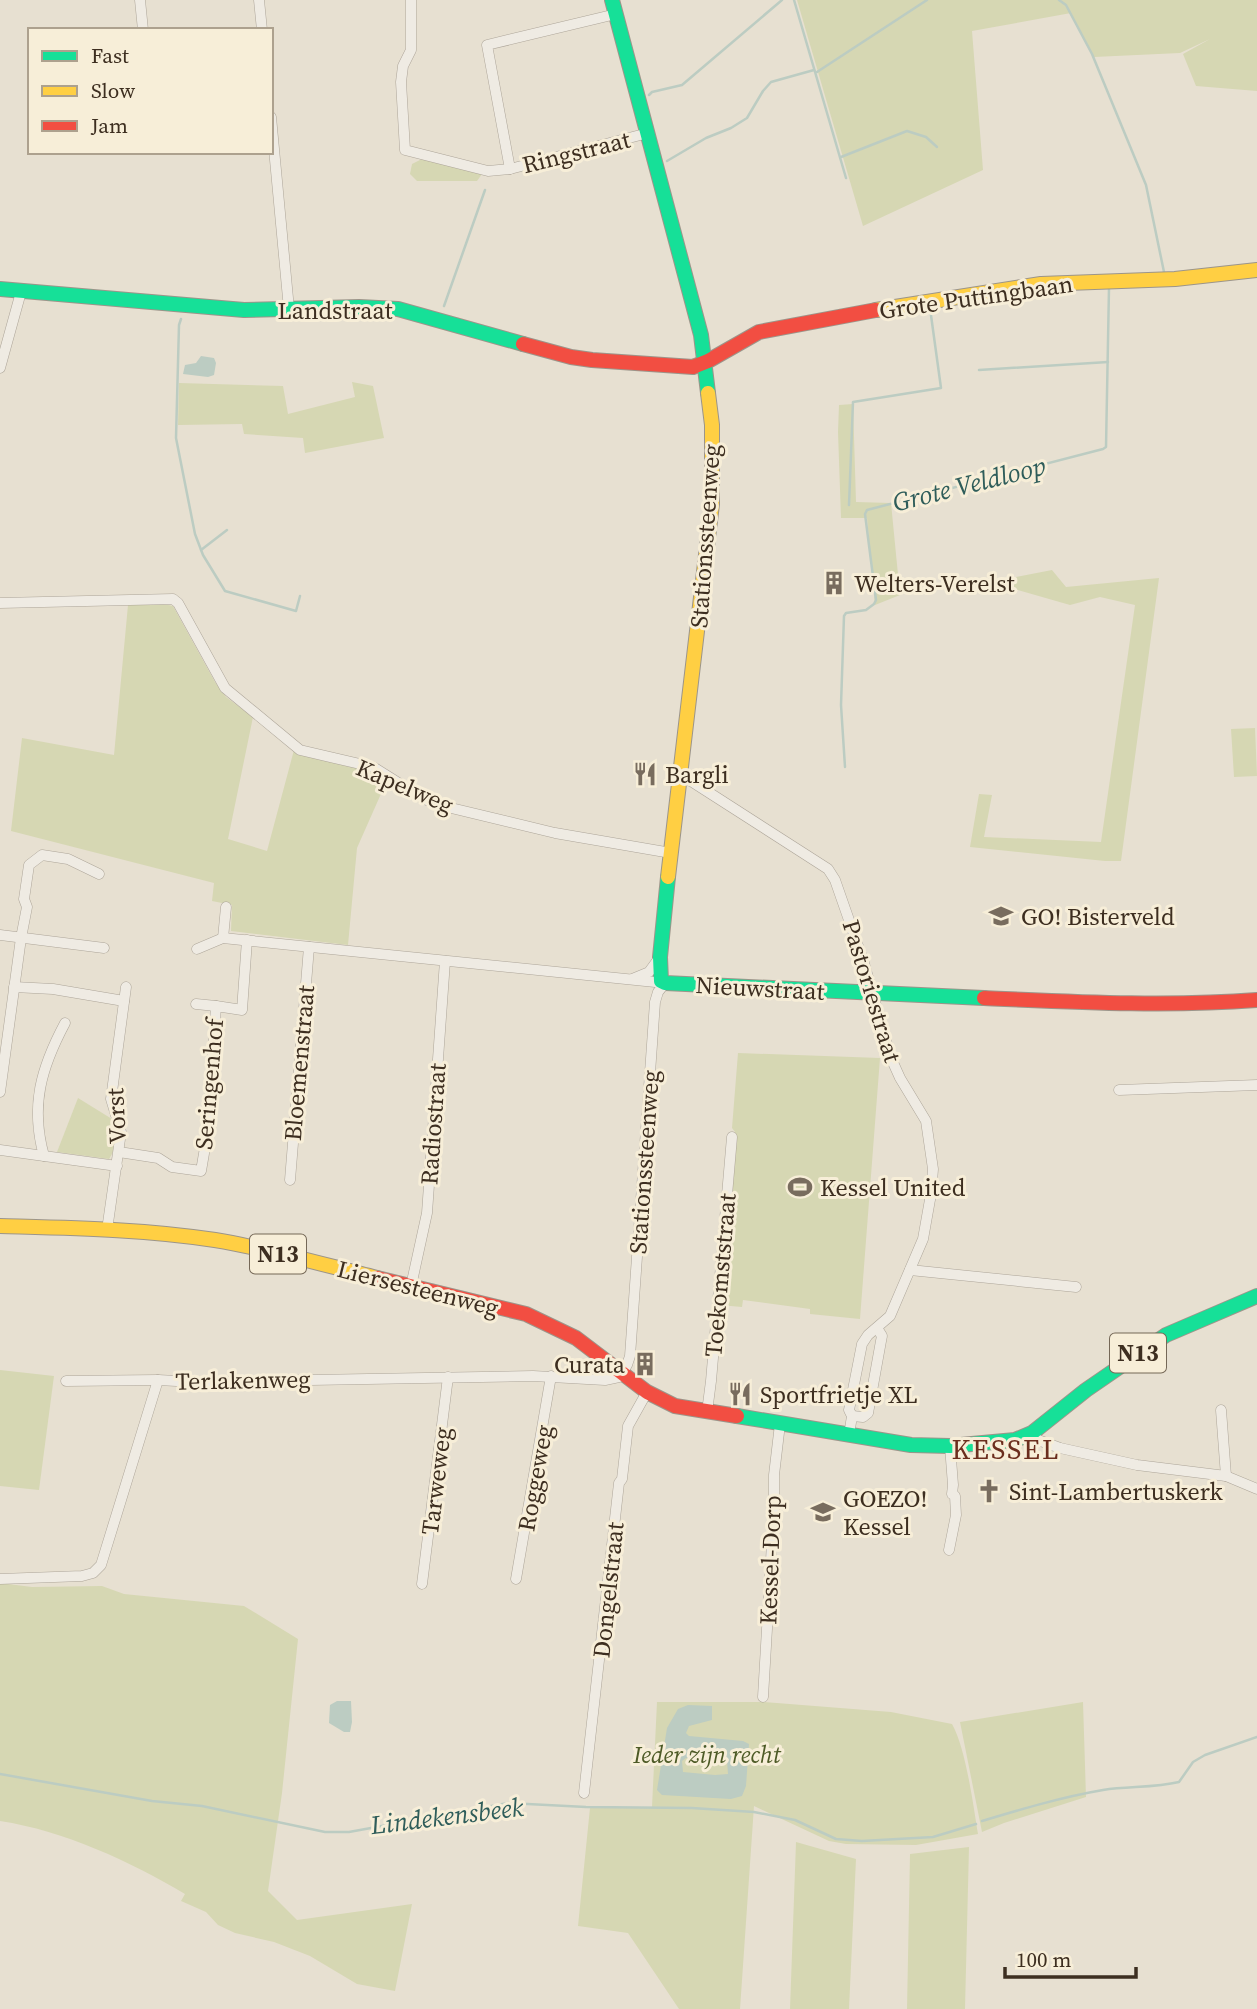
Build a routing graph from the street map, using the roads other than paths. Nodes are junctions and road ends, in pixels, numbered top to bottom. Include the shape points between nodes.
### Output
1 (140, 0) edge
2 (259, 0) edge
3 (411, 0) edge
4 (614, 7) edge
5 (143, 28) edge
6 (262, 28) edge
7 (648, 133) junction
8 (273, 138) edge
9 (510, 169) junction
10 (1257, 270) edge
11 (0, 289) edge
12 (22, 292) junction
13 (289, 309) junction
14 (705, 362) junction
15 (0, 368) edge
16 (0, 603) edge
17 (681, 779) junction
18 (671, 853) junction
19 (99, 874) dead end
20 (226, 907) dead end
21 (0, 935) edge
22 (21, 938) junction
23 (223, 938) junction
24 (247, 940) junction
25 (309, 947) junction
26 (104, 948) dead end
27 (197, 949) dead end
28 (660, 957) junction
29 (445, 961) junction
30 (627, 980) junction
31 (665, 984) junction
32 (14, 987) junction
33 (126, 987) dead end
34 (874, 993) junction
35 (1257, 1000) edge
36 (124, 1001) junction
37 (196, 1004) dead end
38 (216, 1006) junction
39 (65, 1023) dead end
40 (1257, 1085) edge
41 (1119, 1090) dead end
42 (0, 1092) edge
43 (732, 1138) dead end
44 (0, 1150) edge
45 (119, 1153) junction
46 (44, 1156) junction
47 (117, 1166) junction
48 (290, 1180) dead end
49 (0, 1226) edge
50 (107, 1230) junction
51 (910, 1270) junction
52 (411, 1286) junction
53 (1076, 1287) dead end
54 (1257, 1296) edge
55 (877, 1328) junction
56 (623, 1372) junction
57 (551, 1376) junction
58 (447, 1377) junction
59 (158, 1380) junction
60 (66, 1381) dead end
61 (647, 1392) junction
62 (1221, 1410) dead end
63 (706, 1412) junction
64 (852, 1416) junction
65 (780, 1424) junction
66 (1031, 1433) junction
67 (849, 1435) junction
68 (950, 1446) junction
69 (1226, 1476) junction
70 (1257, 1489) edge
71 (949, 1550) dead end
72 (0, 1578) edge
73 (516, 1579) dead end
74 (422, 1584) dead end
75 (763, 1697) dead end
76 (584, 1793) dead end

1 - 5 street
2 - 6 street
3 - 9 street via 411,50 401,82 405,150 488,171
4 - 7 street, Stationssteenweg
4 - 9 street, Ringstraat via 487,45
7 - 9 street, Ringstraat
7 - 14 street, Stationssteenweg
8 - 13 street
10 - 14 street, Grote Puttingbaan via 1175,279 1041,284 968,295 761,330
11 - 12 street, Landstraat
12 - 13 street, Landstraat via 244,310
12 - 15 street
13 - 14 street, Landstraat via 398,309 571,357 693,367
14 - 17 street, Stationssteenweg via 712,425 712,504
16 - 18 street, Kapelweg via 173,599 225,688 300,750 373,767 424,799 447,807 555,833
17 - 18 street, Stationssteenweg
17 - 34 street, Pastoriestraat via 691,781 828,869
18 - 28 street, Stationssteenweg
19 - 22 street via 68,859 42,855 29,866
20 - 23 street
21 - 22 street
22 - 26 street
22 - 32 street
23 - 24 street
23 - 27 street
24 - 25 street, Nieuwstraat
24 - 38 street, Seringenhof via 242,1010
25 - 29 street, Nieuwstraat
25 - 48 street, Bloemenstraat
28 - 30 street via 649,972
28 - 31 street, Stationssteenweg via 660,978
29 - 30 street, Nieuwstraat
29 - 52 street, Radiostraat via 427,1213
30 - 31 street, Nieuwstraat
31 - 34 street, Nieuwstraat
31 - 56 street, Stationssteenweg via 655,1002 630,1356
32 - 36 street
32 - 42 street
33 - 36 street, Vorst
34 - 35 street, Nieuwstraat via 1137,1004
34 - 51 street, Pastoriestraat via 891,1058 925,1119 930,1144 931,1194 923,1239
36 - 45 street, Vorst via 111,1099 121,1132
37 - 38 street
38 - 45 street, Seringenhof via 201,1171
39 - 46 street via 52,1046 39,1088 38,1135
40 - 41 street
43 - 63 street, Toekomststraat
44 - 46 street
45 - 47 street, Vorst
46 - 47 street
47 - 50 street, Vorst
49 - 50 street, Liersesteenweg / N13
50 - 52 street, Liersesteenweg / N13 via 209,1239
51 - 53 street
51 - 55 street, Pastoriestraat via 890,1316
52 - 56 street, Liersesteenweg / N13 via 547,1322
54 - 66 street, N13 via 1166,1335
55 - 64 street via 862,1344 849,1410
55 - 64 street via 882,1336 868,1413
56 - 57 street, Terlakenweg via 612,1380
56 - 61 street, Liersesteenweg / N13
57 - 58 street, Terlakenweg
57 - 73 street, Roggeweg
58 - 59 street, Terlakenweg
58 - 74 street, Tarweweg
59 - 60 street
59 - 72 street, Terlakenweg via 102,1565 82,1576
61 - 63 street, N13 via 675,1406
61 - 76 street, Dongelstraat via 628,1426 619,1483
62 - 69 street
63 - 65 street, N13
64 - 67 street
65 - 67 street, N13
65 - 75 street, Kessel-Dorp
66 - 68 street, N13 via 1015,1440
66 - 69 street via 1060,1448 1120,1462
67 - 68 street, N13
68 - 71 street via 956,1515
69 - 70 street

